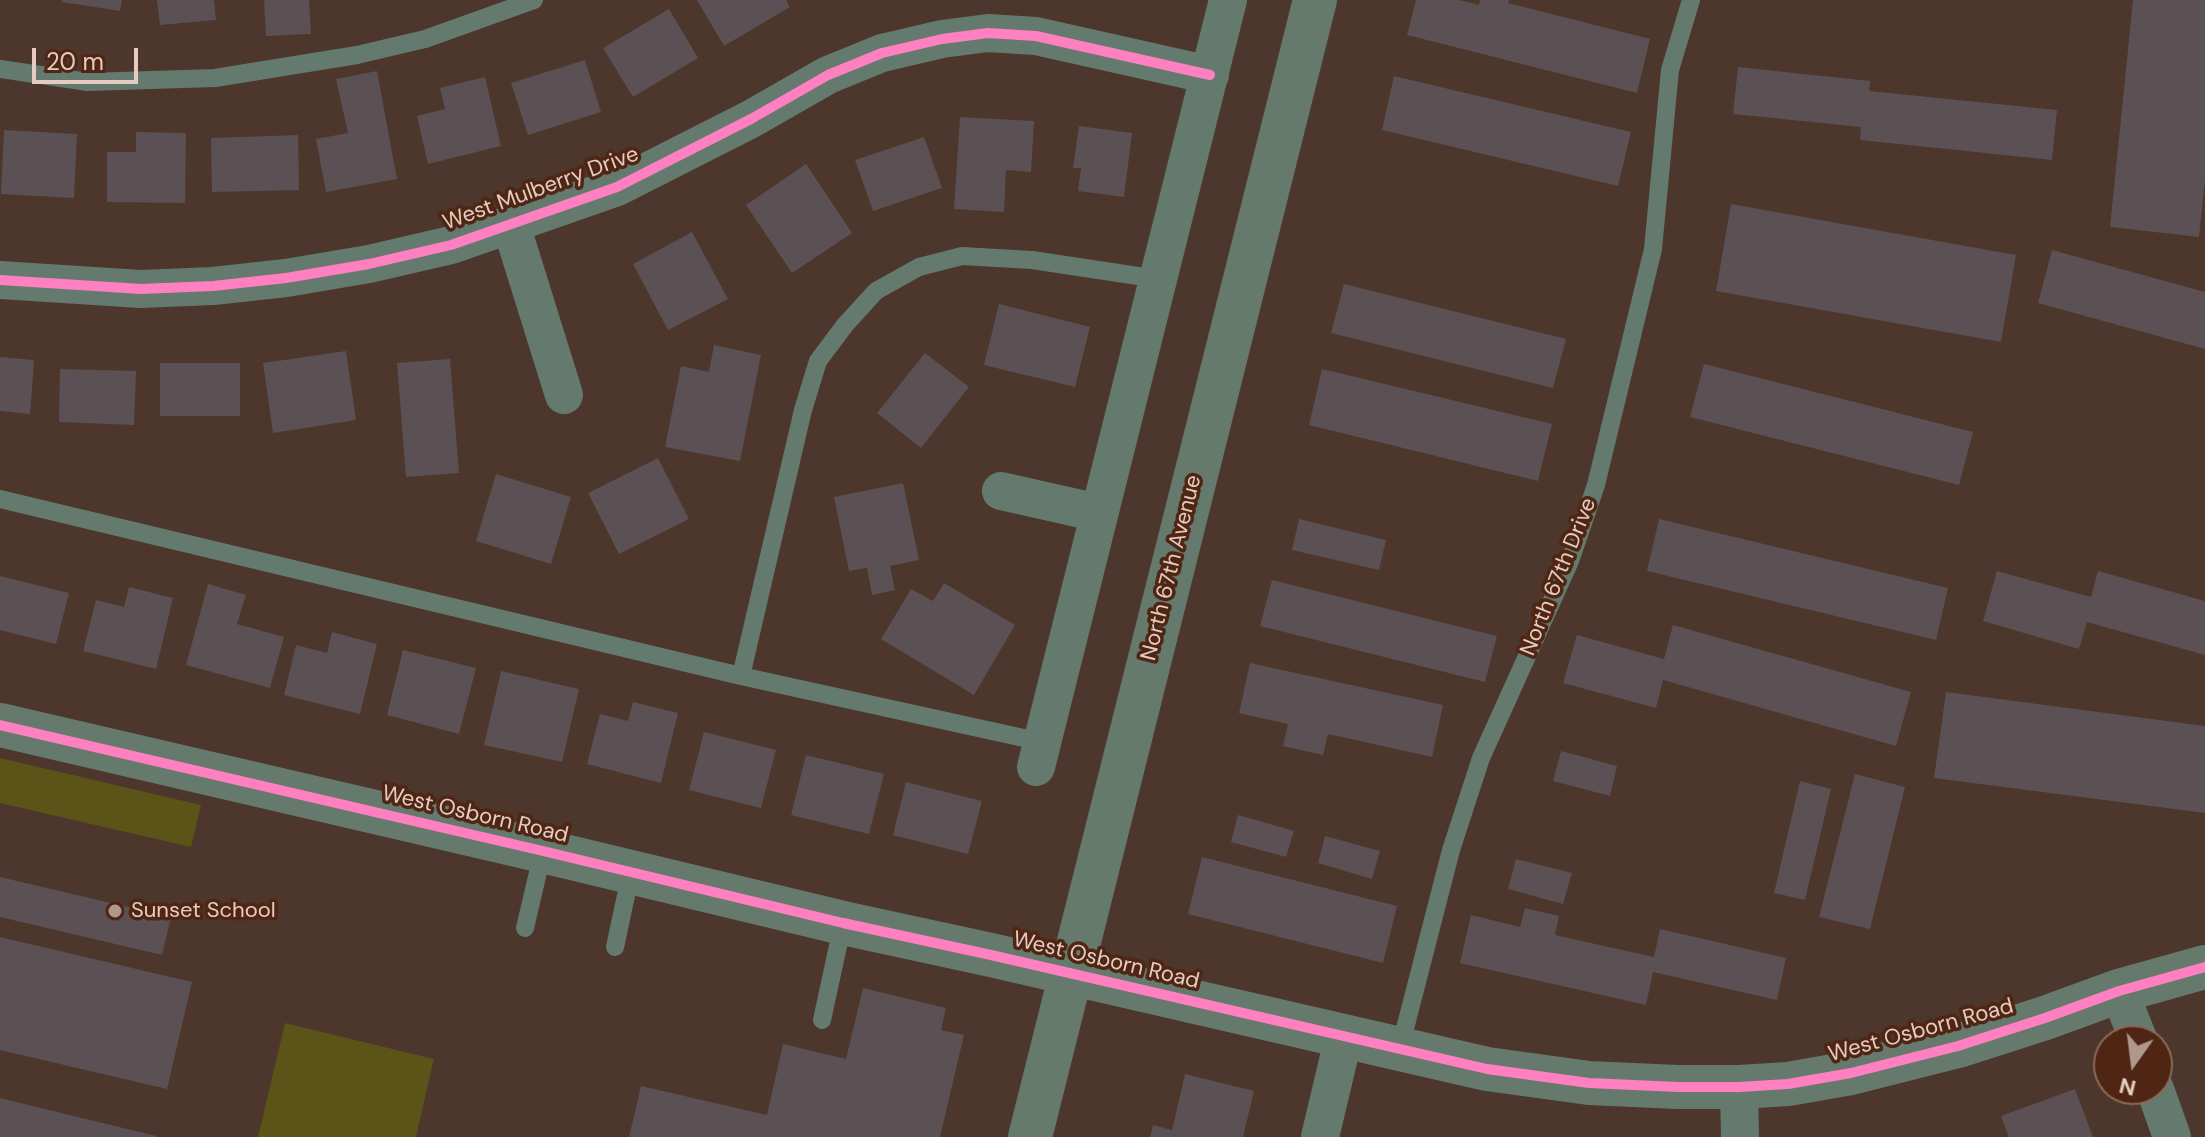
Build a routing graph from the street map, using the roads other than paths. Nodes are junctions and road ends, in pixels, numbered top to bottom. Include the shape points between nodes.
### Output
1 (534, 0) edge
2 (1228, 0) edge
3 (1315, 0) edge
4 (1691, 0) edge
5 (0, 69) edge
6 (1210, 75) junction
7 (511, 225) junction
8 (1158, 279) junction
9 (0, 280) edge
10 (564, 395) dead end
11 (1001, 491) dead end
12 (0, 499) edge
13 (1099, 513) junction
14 (741, 676) junction
15 (0, 725) edge
16 (1039, 754) joint
17 (543, 851) junction
18 (631, 872) junction
19 (843, 923) junction
20 (525, 928) dead end
21 (615, 947) dead end
22 (2205, 967) edge
23 (1070, 973) junction
24 (2119, 991) junction
25 (822, 1020) dead end
26 (2133, 1025) edge
27 (1344, 1036) junction
28 (1400, 1048) junction
29 (1739, 1087) junction
30 (2161, 1105) edge
31 (1030, 1137) edge
32 (1320, 1137) edge
33 (1740, 1137) edge
34 (2172, 1137) edge

1 - 5 lane via 425,39 215,78 88,82
2 - 6 street
3 - 23 street, North 67th Avenue
4 - 28 lane, North 67th Drive via 1670,70 1653,249 1596,485 1570,561 1481,758 1451,850
6 - 7 street, West Mulberry Drive via 1036,36 988,33 942,39 882,53 828,75 617,187
6 - 8 street
7 - 9 street, West Mulberry Drive via 369,264 213,286 141,289
7 - 10 street, West Mulberry Drive
8 - 13 street
8 - 14 lane via 1032,260 962,256 919,267 876,291 818,361
11 - 13 street
12 - 14 lane
13 - 16 street
14 - 16 lane
15 - 17 street, West Osborn Road
17 - 18 street, West Osborn Road
17 - 20 lane
18 - 19 street, West Osborn Road
18 - 21 lane
19 - 23 street, West Osborn Road
19 - 25 lane
22 - 24 street, West Osborn Road
23 - 27 street, West Osborn Road
23 - 31 street, North 67th Avenue
24 - 26 street
24 - 29 street, West Osborn Road via 1902,1062 1788,1084
27 - 28 street, West Osborn Road
27 - 32 street
28 - 29 street, West Osborn Road via 1487,1069 1589,1083
29 - 33 street
30 - 34 street

